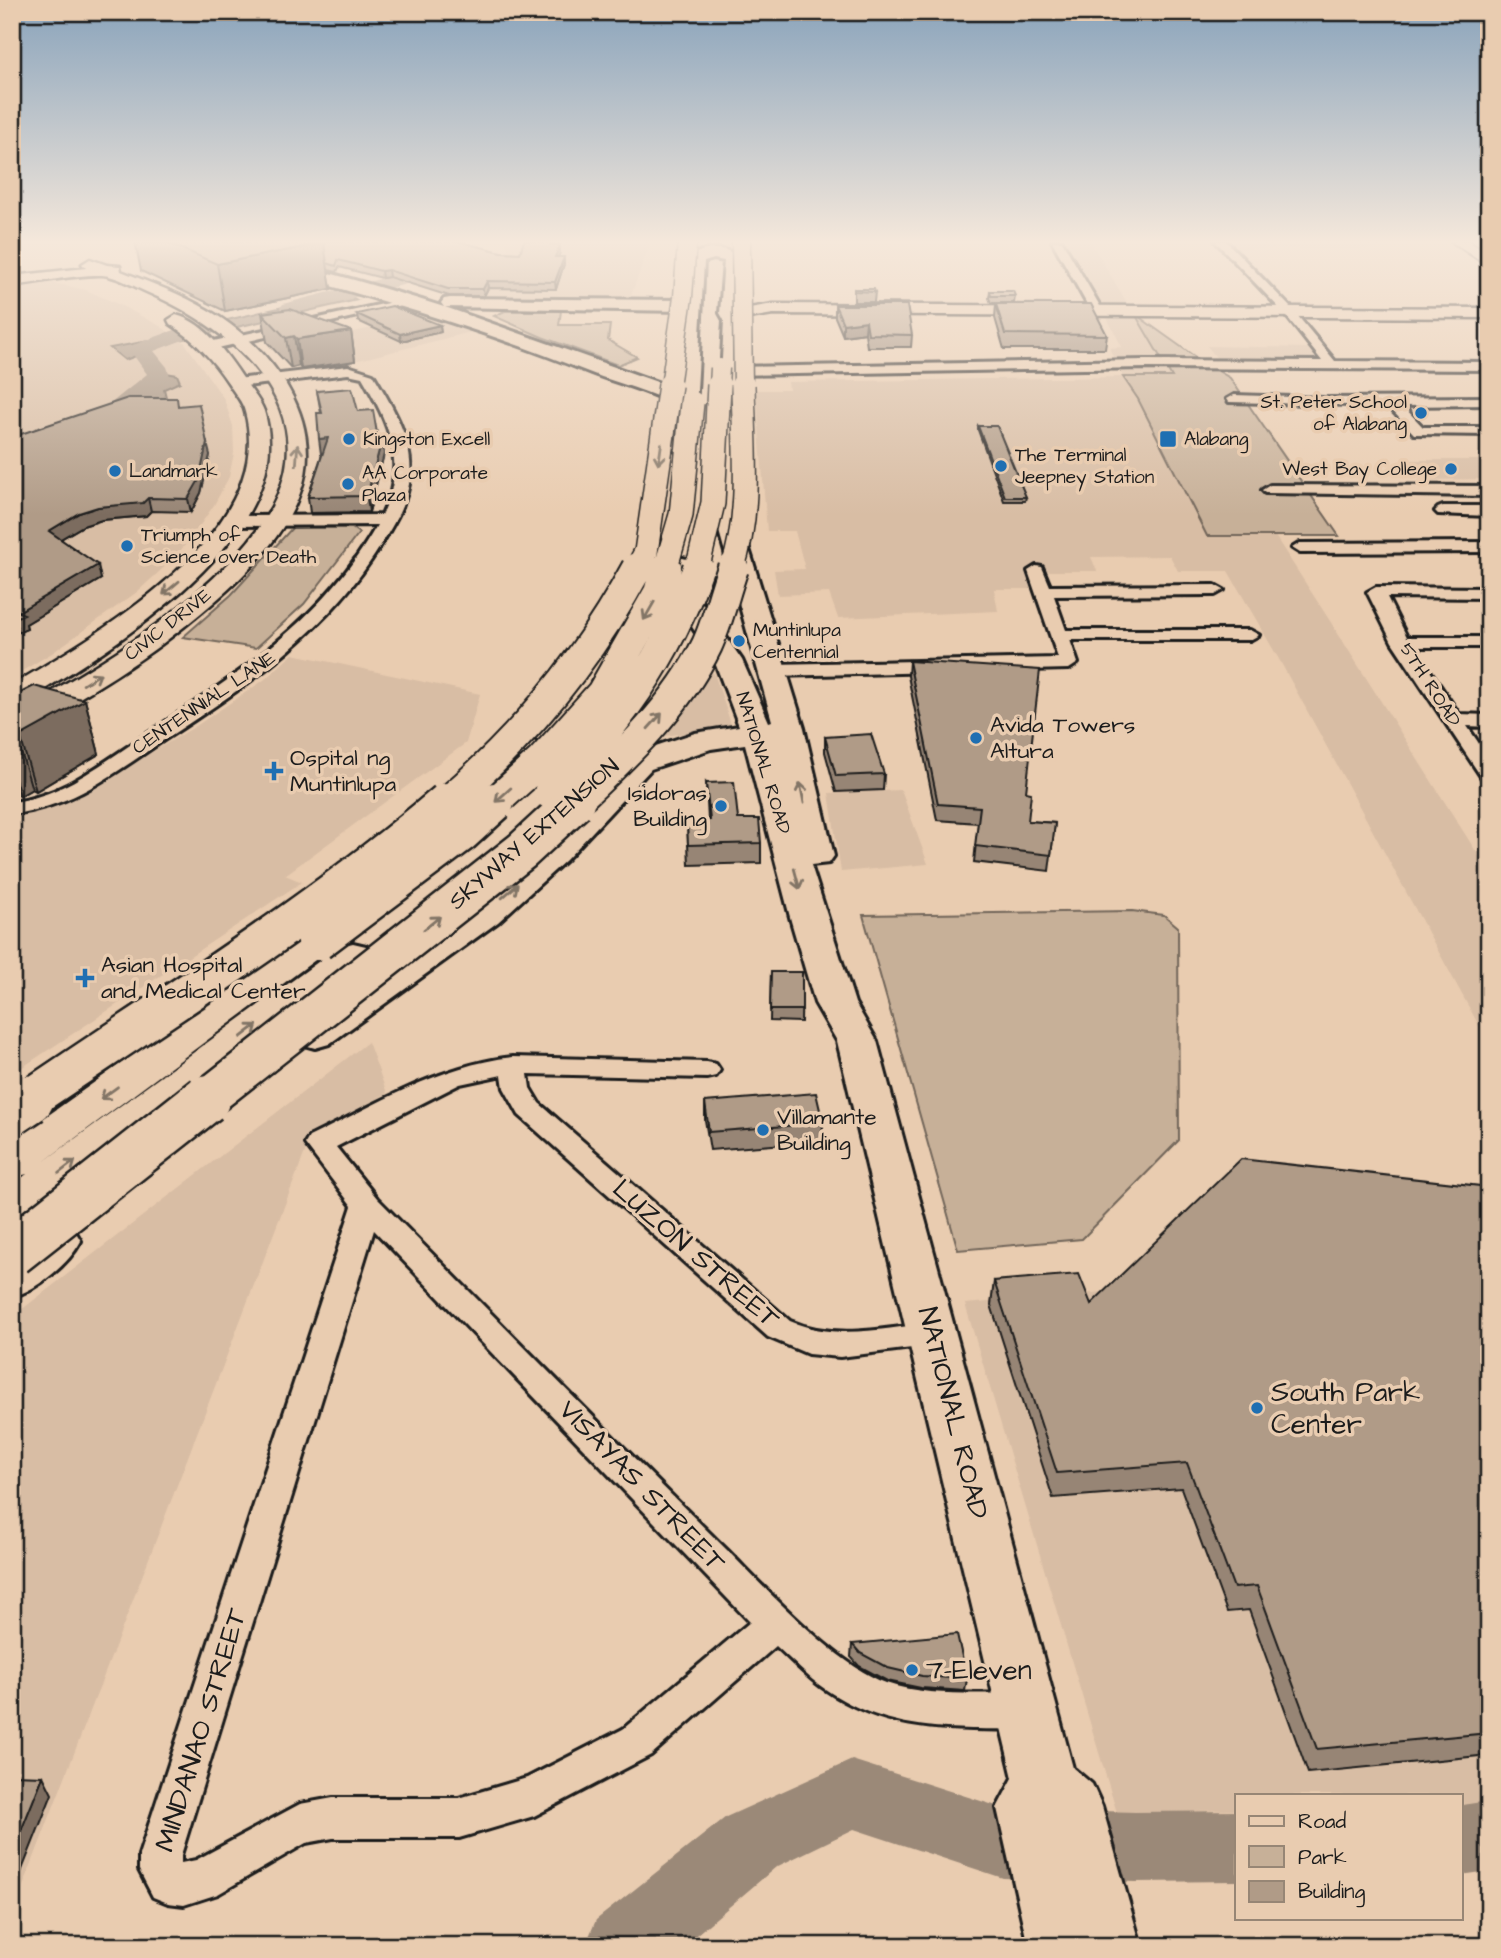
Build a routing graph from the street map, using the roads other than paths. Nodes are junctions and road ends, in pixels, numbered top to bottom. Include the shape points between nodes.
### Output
1 (193, 332) edge
2 (229, 332) edge
3 (244, 332) edge
4 (501, 332) edge
5 (505, 332) edge
6 (677, 332) edge
7 (678, 332) edge
8 (692, 332) edge
9 (697, 332) edge
10 (722, 332) edge
11 (741, 332) edge
12 (742, 332) edge
13 (1305, 332) edge
14 (233, 335) junction
15 (519, 339) junction
16 (206, 343) junction
17 (1298, 364) junction
18 (1331, 364) junction
19 (1489, 366) edge
20 (732, 371) junction
21 (621, 378) junction
22 (272, 379) junction
23 (237, 383) junction
24 (649, 384) junction
25 (1234, 399) dead end
26 (1489, 401) edge
27 (1325, 402) junction
28 (1392, 402) junction
29 (1463, 402) junction
30 (686, 413) junction
31 (1489, 429) edge
32 (1270, 490) dead end
33 (1489, 491) edge
34 (676, 507) junction
35 (1443, 511) dead end
36 (1489, 511) edge
37 (726, 513) junction
38 (235, 520) junction
39 (276, 520) junction
40 (387, 520) junction
41 (1489, 547) edge
42 (1300, 548) dead end
43 (1036, 571) dead end
44 (1215, 590) dead end
45 (1043, 591) junction
46 (1489, 593) edge
47 (753, 612) junction
48 (698, 614) junction
49 (1059, 635) junction
50 (1251, 635) dead end
51 (1401, 642) junction
52 (1489, 642) edge
53 (773, 670) junction
54 (12, 696) edge
55 (1453, 720) junction
56 (1489, 721) edge
57 (12, 726) edge
58 (773, 730) junction
59 (514, 745) junction
60 (639, 763) junction
61 (1489, 774) edge
62 (21, 807) edge
63 (204, 1024) junction
64 (513, 1065) junction
65 (706, 1070) dead end
66 (12, 1099) edge
67 (12, 1111) edge
68 (12, 1118) edge
69 (12, 1163) edge
70 (367, 1205) junction
71 (12, 1208) edge
72 (12, 1252) edge
73 (12, 1279) edge
74 (933, 1335) junction
75 (776, 1623) junction
76 (1028, 1712) junction
77 (1077, 1916) edge

1 - 16 main road, CIVIC DRIVE
2 - 14 main road, CIVIC DRIVE
3 - 14 street
4 - 15 highway
5 - 15 highway
6 - 24 highway via 669,387
7 -> 67 highway, bridge via 646,552 631,584 560,688 525,728 411,835 312,909
8 - 30 highway, NATIONAL ROAD
9 -> 63 highway, bridge via 681,515 659,593 602,693 541,761 462,832
71 -> 10 highway, bridge via 353,954 495,841 571,774 635,697 690,597 710,522
11 - 20 highway, NATIONAL ROAD
72 -> 12 highway, SKYWAY EXTENSION, bridge via 522,851 603,776 674,700 707,644 734,564 743,518
13 - 18 street
14 - 16 street
14 - 22 main road, CIVIC DRIVE
15 - 21 highway
16 - 23 main road, CIVIC DRIVE
17 - 18 street
17 - 20 street
17 - 27 street
18 - 19 street
20 - 37 highway, NATIONAL ROAD
21 - 24 highway
21 - 30 highway
22 - 23 street, CENTENNIAL LANE
39 -> 22 main road, CIVIC DRIVE via 299,455 291,406
22 - 40 street, CENTENNIAL LANE via 348,370 367,374 398,432 403,476
23 - 38 main road, CIVIC DRIVE via 254,410 260,435 254,473
24 - 30 highway
25 - 27 street
26 - 29 street
27 - 28 street
28 - 29 street
28 - 31 street via 1419,431
29 - 31 street
30 - 34 highway, NATIONAL ROAD
32 - 33 street
34 - 37 highway via 698,516
34 - 48 highway, NATIONAL ROAD via 677,558 684,595
34 - 59 highway via 658,561 589,662
35 - 36 street
37 - 47 highway, NATIONAL ROAD
38 - 39 street
38 -> 54 main road, CIVIC DRIVE via 191,570 151,605
39 - 40 street
57 -> 39 main road, CIVIC DRIVE via 91,680 180,619 254,549
40 - 62 street, CENTENNIAL LANE via 342,590 274,657 78,789
41 - 42 street
43 - 45 street
44 - 45 street
45 - 49 street
46 - 51 street, 5TH ROAD via 1377,592
47 - 48 highway
47 - 53 highway, NATIONAL ROAD
48 - 58 highway, NATIONAL ROAD
49 - 50 street
49 - 53 street via 1069,663
51 - 52 street
51 - 55 street, 5TH ROAD
53 - 58 highway, NATIONAL ROAD
55 - 56 street
55 - 61 street, 5TH ROAD
58 - 60 highway via 706,740
58 - 74 highway, NATIONAL ROAD via 810,832 857,998 857,1041
59 - 60 highway via 572,766 622,768
59 - 66 highway via 428,817
73 -> 60 highway via 232,1096 485,914 554,853
63 - 68 highway via 111,1056
63 -> 69 highway
64 - 65 street
64 - 70 street, VISAYAS STREET via 451,1078 319,1144
64 - 74 street, LUZON STREET via 517,1088 529,1110 779,1329 808,1342 840,1345
70 - 75 street, VISAYAS STREET
70 - 75 street, MINDANAO STREET via 160,1855 160,1870 168,1882 203,1879 300,1824 333,1818 459,1818 534,1796 637,1742
74 - 76 highway, NATIONAL ROAD
75 - 76 street, VISAYAS STREET via 837,1676 877,1699 918,1709
76 - 77 highway, NATIONAL ROAD

